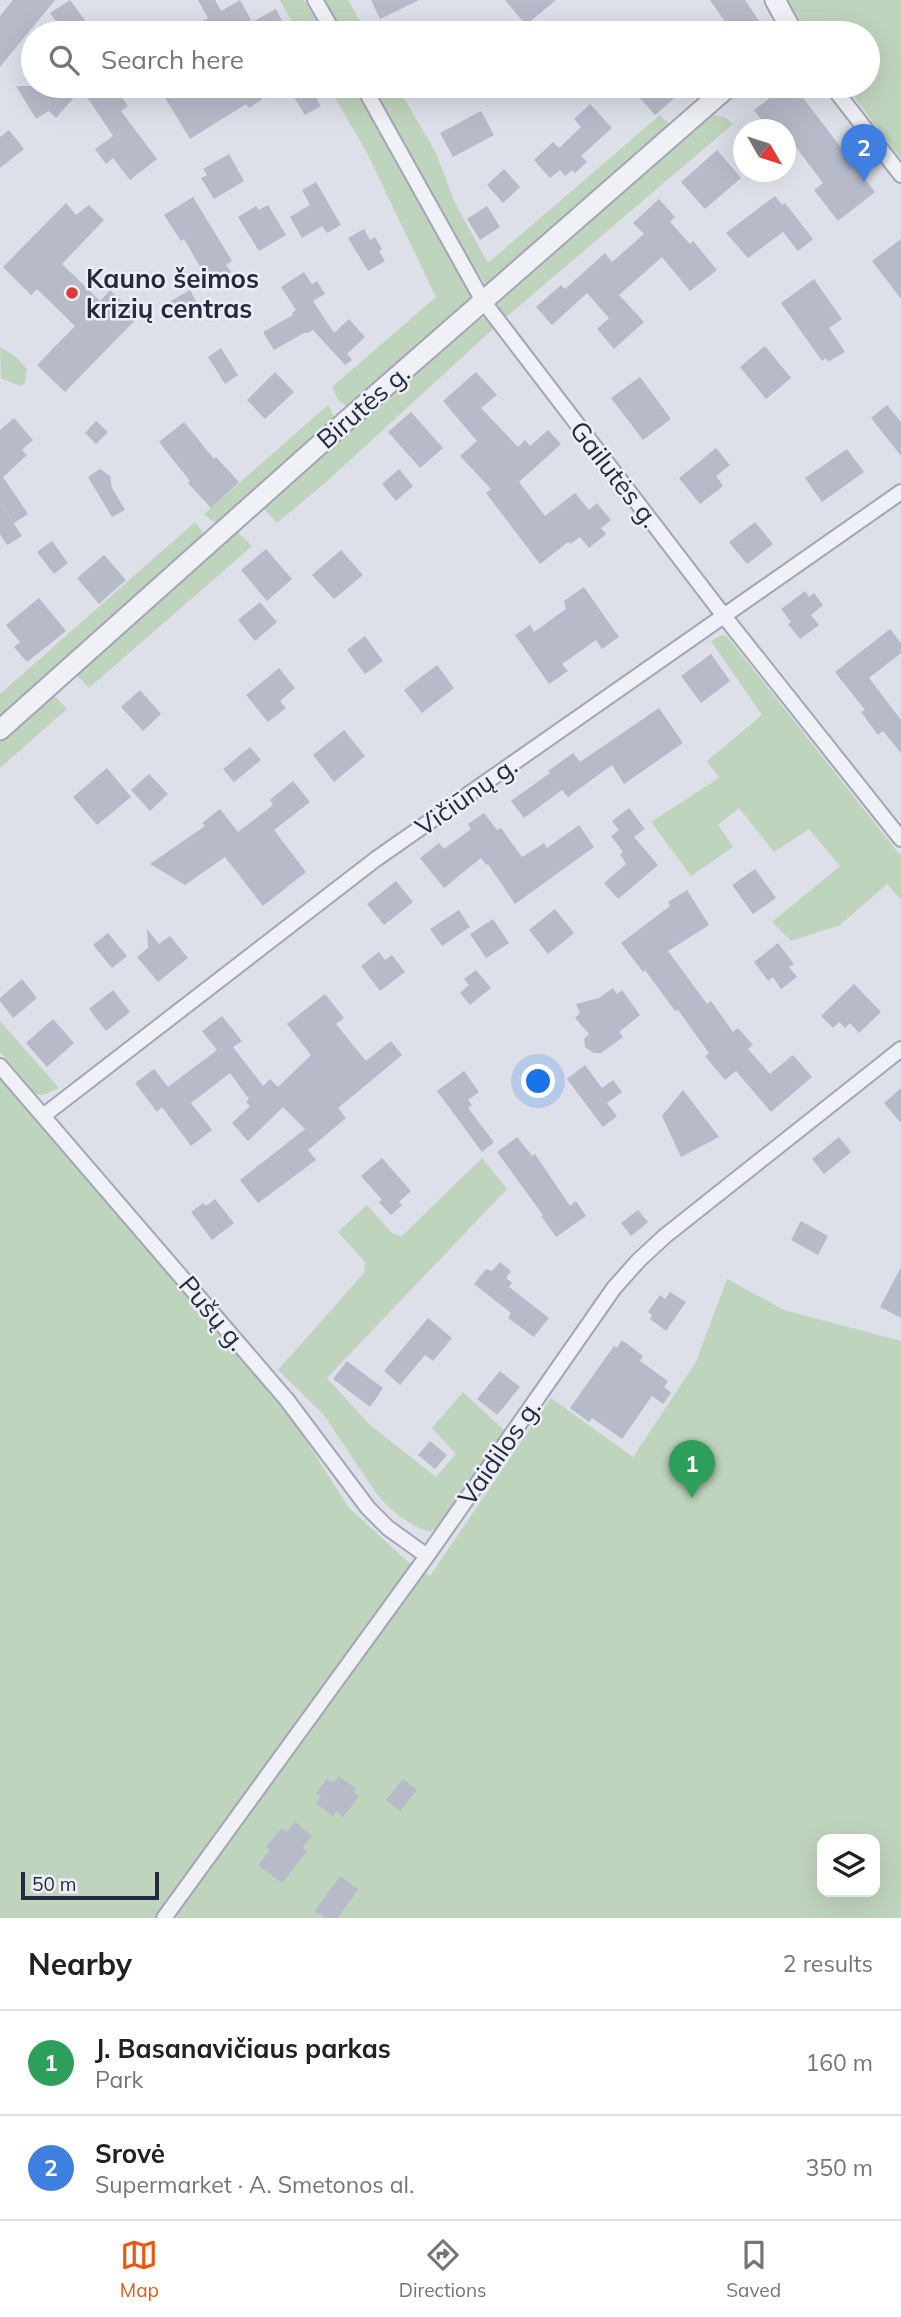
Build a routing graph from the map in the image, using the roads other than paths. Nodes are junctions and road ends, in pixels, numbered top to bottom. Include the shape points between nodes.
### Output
1 (315, 0) edge
2 (775, 0) edge
3 (327, 21) edge
4 (786, 21) edge
5 (370, 98) edge
6 (715, 98) edge
7 (841, 98) edge
8 (901, 175) edge
9 (483, 301) junction
10 (901, 492) edge
11 (724, 616) junction
12 (0, 730) edge
13 (901, 839) edge
14 (901, 1049) edge
15 (0, 1066) edge
16 (43, 1116) junction
17 (427, 1556) junction
18 (163, 1918) edge

1 - 3 street
2 - 4 street
5 - 9 street, Gailutės g.
6 - 9 street, Birutės g.
7 - 8 street
9 - 11 street, Gailutės g.
9 - 12 street, Birutės g.
10 - 11 street, Vičiūnų g.
11 - 13 street, Gailutės g.
11 - 16 street, Vičiūnų g. via 376,859
14 - 17 street, Vaidilos g. via 639,1260 614,1288
15 - 16 street, Pušų g.
16 - 17 street, Pušų g. via 287,1399 368,1508
17 - 18 street, Vaidilos g.

